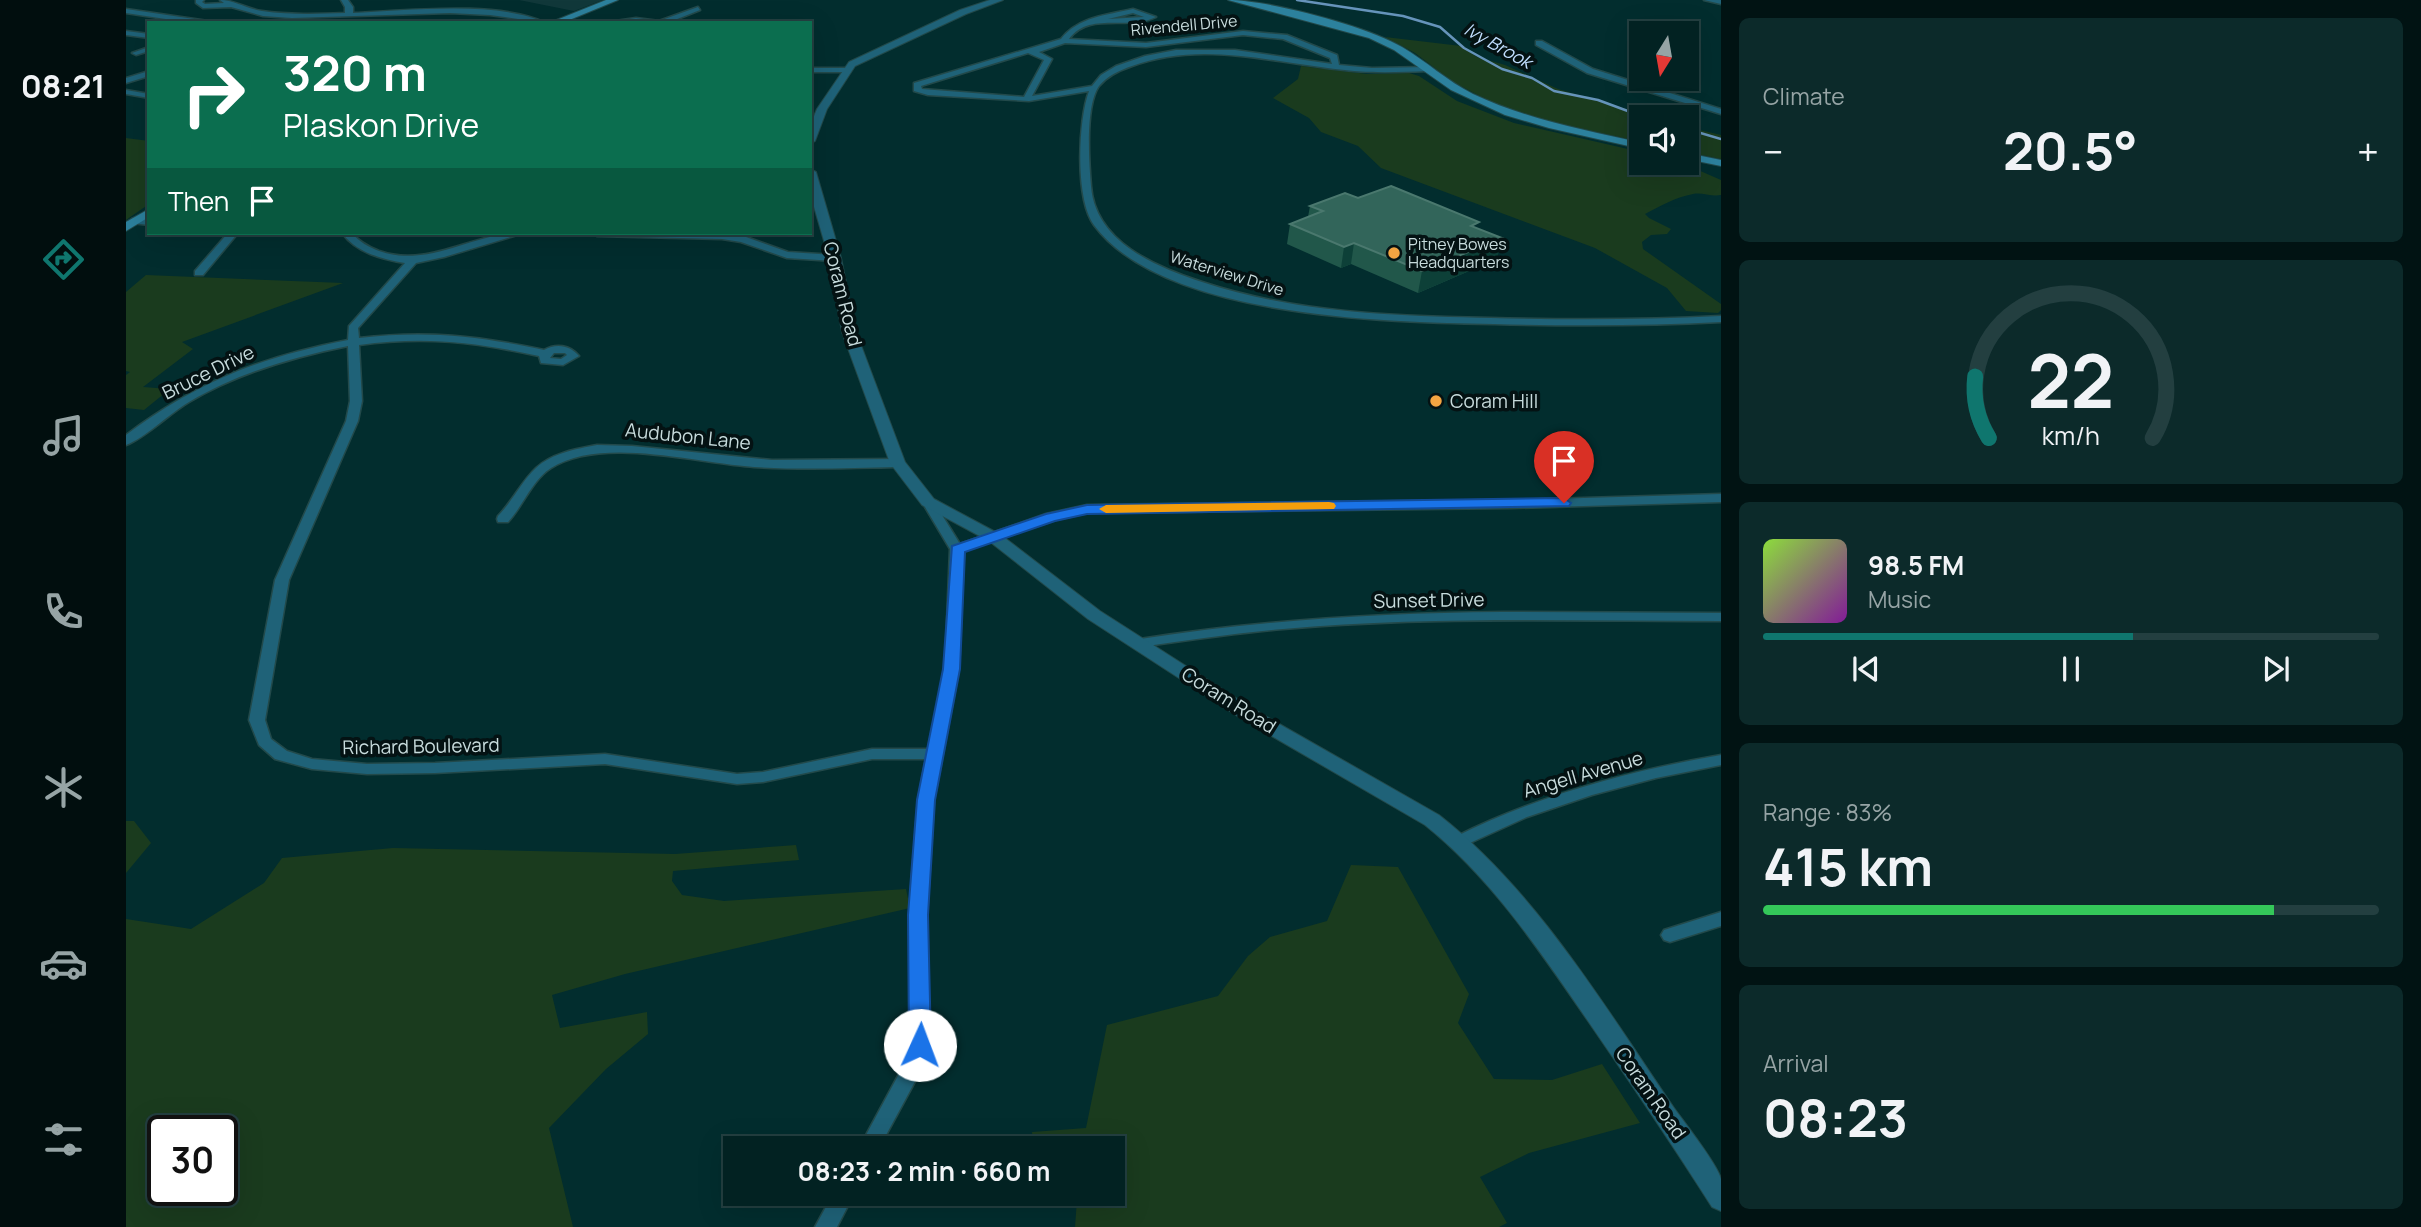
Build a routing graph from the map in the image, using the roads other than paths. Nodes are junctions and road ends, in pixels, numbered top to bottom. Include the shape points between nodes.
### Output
1 (201, 0) edge
2 (344, 0) edge
3 (614, 0) edge
4 (999, 0) edge
5 (1232, 0) edge
6 (1707, 0) edge
7 (1721, 2) edge
8 (227, 3) edge
9 (698, 9) dead end
10 (126, 11) edge
11 (349, 14) junction
12 (300, 16) junction
13 (145, 18) dead end
14 (187, 21) edge
15 (291, 21) edge
16 (533, 21) edge
17 (558, 21) edge
18 (662, 21) edge
19 (1089, 21) junction
20 (135, 22) dead end
21 (147, 34) edge
22 (1064, 41) junction
23 (1539, 43) dead end
24 (126, 45) edge
25 (147, 50) edge
26 (1033, 51) junction
27 (136, 53) dead end
28 (1336, 67) junction
29 (1427, 69) junction
30 (812, 70) edge
31 (846, 70) junction
32 (147, 74) edge
33 (126, 81) edge
34 (1094, 88) junction
35 (126, 92) edge
36 (147, 96) edge
37 (1027, 99) junction
38 (1721, 112) edge
39 (812, 134) edge
40 (1629, 143) edge
41 (1699, 158) edge
42 (1721, 163) edge
43 (812, 179) edge
44 (147, 213) edge
45 (131, 224) edge
46 (231, 235) edge
47 (348, 235) edge
48 (511, 235) edge
49 (680, 235) edge
50 (835, 258) junction
51 (413, 260) junction
52 (200, 273) dead end
53 (1721, 319) edge
54 (354, 344) junction
55 (545, 354) dead end
56 (126, 441) edge
57 (898, 463) junction
58 (1721, 498) edge
59 (928, 502) junction
60 (503, 519) dead end
61 (995, 538) junction
62 (957, 549) junction
63 (1721, 617) edge
64 (1140, 643) junction
65 (936, 754) junction
66 (1721, 760) edge
67 (1461, 841) junction
68 (1721, 919) edge
69 (1670, 936) dead end
70 (876, 1136) edge
71 (1721, 1199) edge
72 (837, 1206) edge
73 (825, 1227) edge

1 - 8 street via 203,6
2 - 11 street
3 - 17 main road
4 - 31 street via 885,47
5 - 29 main road via 1374,36
6 - 7 street
8 - 12 street
9 - 18 street
10 - 14 street
11 - 12 street
11 - 16 street via 456,11
12 - 15 street
13 - 20 street
19 - 19 street via 1136,21 1152,17 1133,11
19 - 22 street via 1072,30
21 - 24 street
22 - 26 street
22 - 28 street, Rivendell Drive via 1146,45 1242,33 1296,41 1334,57
23 - 38 street via 1590,71
25 - 27 street
26 - 37 street via 1048,59
26 - 37 street via 917,85 918,91 928,93
28 - 29 street
28 - 34 street via 1240,53 1179,52 1137,60
29 - 40 main road via 1466,95 1509,112
30 - 31 street
31 - 39 street
32 - 33 street
34 - 37 street
34 - 53 street, Waterview Drive via 1088,106 1085,194 1091,213 1116,243 1154,267 1198,285 1297,310 1372,319 1548,323
35 - 36 street
41 - 42 main road
43 - 50 street, Coram Road
44 - 45 main road
46 - 52 street
47 - 51 street via 363,248
48 - 51 street
49 - 50 street via 743,239 787,255
50 - 57 street, Coram Road via 849,332
51 - 54 street, Richard Boulevard via 362,315 353,328
54 - 55 street, Bruce Drive via 446,337
54 - 56 street, Bruce Drive via 286,357 233,375 194,394
54 - 65 street, Richard Boulevard via 352,421 282,580 257,720 264,741 281,755 312,764 367,769 605,759 737,779 872,754
57 - 59 street, Coram Road
57 - 60 street, Audubon Lane via 755,463 599,447 544,467
58 - 61 street via 1087,509
59 - 61 street, Coram Road
59 - 62 street
61 - 62 street
61 - 64 street, Coram Road via 1094,615
62 - 65 street via 952,669
63 - 64 street, Sunset Drive via 1320,620
64 - 67 street, Coram Road via 1246,713
65 - 70 street via 926,800 918,915 920,1045
66 - 67 street, Angell Avenue via 1575,795
67 - 71 street, Coram Road via 1488,868 1553,952
68 - 69 street
72 - 73 street

